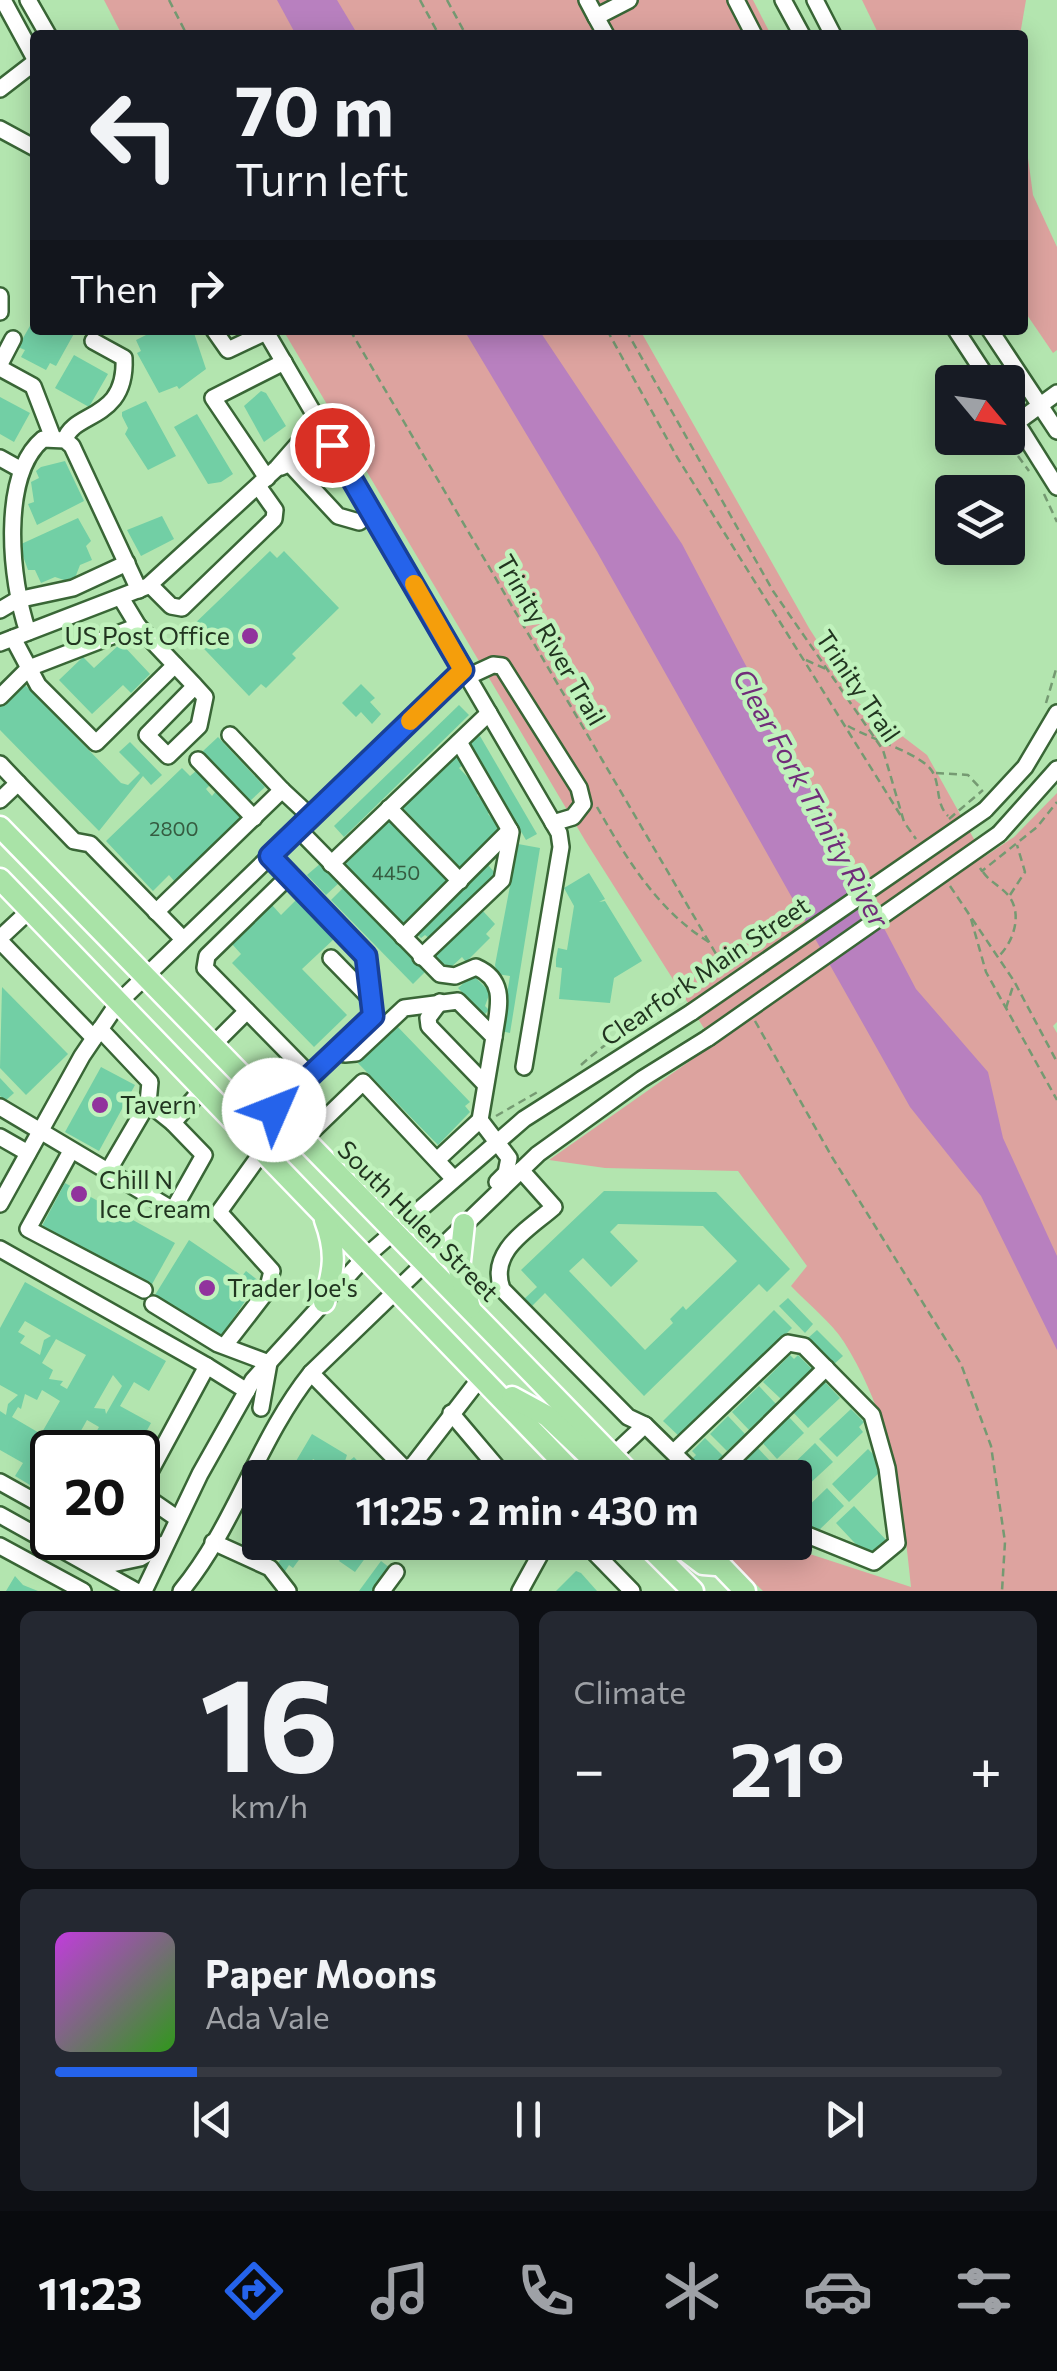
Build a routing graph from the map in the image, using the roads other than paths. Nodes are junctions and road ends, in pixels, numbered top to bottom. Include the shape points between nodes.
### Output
1 (4, 0) edge
2 (587, 0) edge
3 (629, 0) edge
4 (736, 0) edge
5 (783, 0) edge
6 (814, 0) edge
7 (32, 7) edge
8 (596, 16) junction
9 (15, 23) junction
10 (45, 30) edge
11 (603, 30) edge
12 (751, 30) edge
13 (799, 30) edge
14 (831, 30) edge
15 (30, 52) edge
16 (30, 65) edge
17 (0, 88) edge
18 (0, 129) edge
19 (30, 145) edge
20 (0, 296) edge
21 (0, 312) edge
22 (218, 335) edge
23 (258, 335) edge
24 (268, 335) edge
25 (959, 335) edge
26 (993, 335) edge
27 (13, 339) dead end
28 (93, 341) dead end
29 (284, 362) junction
30 (979, 365) edge
31 (0, 366) edge
32 (1057, 393) edge
33 (1040, 406) junction
34 (1025, 411) edge
35 (318, 421) junction
36 (1057, 431) edge
37 (1025, 437) edge
38 (59, 439) junction
39 (332, 445) junction
40 (0, 458) edge
41 (18, 468) junction
42 (273, 474) junction
43 (1057, 487) edge
44 (5, 506) edge
45 (372, 513) junction
46 (128, 563) junction
47 (5, 564) edge
48 (145, 588) junction
49 (121, 598) junction
50 (17, 600) junction
51 (0, 610) edge
52 (138, 626) junction
53 (14, 638) edge
54 (175, 665) junction
55 (29, 668) junction
56 (465, 674) junction
57 (195, 686) dead end
58 (0, 696) edge
59 (489, 713) junction
60 (1057, 713) edge
61 (230, 735) dead end
62 (459, 742) junction
63 (198, 760) dead end
64 (0, 764) edge
65 (1057, 769) edge
66 (18, 783) junction
67 (282, 790) junction
68 (0, 800) edge
69 (389, 808) junction
70 (311, 817) junction
71 (254, 818) junction
72 (554, 825) junction
73 (0, 827) edge
74 (298, 829) junction
75 (510, 830) junction
76 (270, 856) junction
77 (331, 864) junction
78 (289, 876) junction
79 (0, 879) edge
80 (460, 880) junction
81 (30, 910) junction
82 (156, 912) junction
83 (202, 921) junction
84 (403, 937) junction
85 (0, 939) edge
86 (183, 940) junction
87 (221, 942) junction
88 (421, 957) junction
89 (331, 958) dead end
90 (143, 977) junction
91 (371, 999) junction
92 (440, 1002) junction
93 (118, 1003) junction
94 (247, 1011) junction
95 (97, 1033) junction
96 (494, 1037) junction
97 (211, 1047) junction
98 (338, 1049) junction
99 (524, 1067) dead end
100 (310, 1075) junction
101 (485, 1084) junction
102 (202, 1090) junction
103 (148, 1103) junction
104 (0, 1107) edge
105 (274, 1110) junction
106 (173, 1123) junction
107 (483, 1124) junction
108 (41, 1130) junction
109 (0, 1137) edge
110 (303, 1140) junction
111 (498, 1143) junction
112 (71, 1151) junction
113 (262, 1152) junction
114 (28, 1153) junction
115 (437, 1160) junction
116 (521, 1170) junction
117 (108, 1172) junction
118 (454, 1180) junction
119 (0, 1204) edge
120 (323, 1214) junction
121 (472, 1217) junction
122 (392, 1232) junction
123 (0, 1248) edge
124 (364, 1257) junction
125 (422, 1262) junction
126 (395, 1288) junction
127 (324, 1302) junction
128 (471, 1310) junction
129 (226, 1344) junction
130 (268, 1363) junction
131 (207, 1366) junction
132 (826, 1368) junction
133 (310, 1373) junction
134 (481, 1377) junction
135 (246, 1391) junction
136 (261, 1408) dead end
137 (451, 1412) junction
138 (645, 1424) junction
139 (674, 1452) junction
140 (612, 1456) junction
141 (491, 1460) edge
142 (561, 1460) edge
143 (616, 1460) edge
144 (682, 1460) edge
145 (732, 1460) edge
146 (0, 1482) edge
147 (30, 1499) edge
148 (0, 1515) edge
149 (178, 1519) junction
150 (30, 1528) edge
151 (812, 1537) edge
152 (213, 1542) junction
153 (164, 1544) junction
154 (0, 1546) edge
155 (87, 1560) edge
156 (537, 1560) edge
157 (602, 1560) edge
158 (662, 1560) edge
159 (698, 1560) edge
160 (714, 1560) edge
161 (200, 1565) junction
162 (718, 1565) junction
163 (98, 1568) junction
164 (396, 1572) dead end
165 (144, 1590) edge
166 (83, 1591) edge
167 (180, 1591) edge
168 (198, 1591) edge
169 (288, 1591) edge
170 (382, 1591) edge
171 (520, 1591) edge
172 (632, 1591) edge
173 (694, 1591) edge
174 (745, 1591) edge

1 - 9 street
2 - 8 street
3 - 8 street
4 - 12 street
5 - 13 street
6 - 14 street
7 - 9 street
7 - 10 street
8 - 11 street
9 - 15 street
16 - 17 street
18 - 19 street
20 - 21 street
22 - 23 street via 228,350
24 - 29 street
25 - 30 street
26 - 33 street
27 - 31 street
28 - 38 street via 124,358 124,373 104,412
29 - 35 street
29 - 42 street via 212,398
31 - 38 street via 33,386
32 - 33 street
33 - 34 street
33 - 36 street
35 - 39 street
35 - 42 street
37 - 43 street
38 - 41 street via 38,443
38 - 46 street via 84,465
39 - 42 street
39 - 45 street
40 - 41 street
41 - 44 street
42 - 45 street via 338,516 359,522
42 - 48 street
42 - 48 street via 274,519 182,608
44 - 47 street
45 - 56 street
46 - 48 street
46 - 50 street via 73,588
47 - 50 street
48 - 49 street
49 - 52 street
49 - 53 street
50 - 51 street
50 - 53 street
52 - 54 street
52 - 55 street
53 - 55 street
54 - 55 street via 96,743
54 - 57 street
55 - 58 street
56 - 59 street
56 - 70 street
56 - 72 street via 502,666 580,788 582,804
59 - 62 street
59 - 72 street
60 - 111 street, Clearfork Main Street, bridge via 1025,767 985,810 524,1119
61 - 67 street
62 - 69 street
62 - 75 street
63 - 71 street
64 - 66 street
65 - 116 street, bridge via 999,834 612,1099
66 - 68 street
66 - 82 street
67 - 70 street
67 - 71 street
69 - 77 street
69 - 80 street
70 - 74 street
71 - 82 street
72 - 99 street via 561,847
73 - 90 main road, South Hulen Street
74 - 76 street
74 - 77 street
75 - 80 street
75 - 88 street via 502,880
76 - 78 street
76 - 83 street
77 - 84 street
78 - 87 street
78 - 91 street via 366,956
79 - 81 main road
80 - 84 street
81 - 85 street
81 - 93 main road
82 - 86 street
83 - 86 street
83 - 87 street
84 - 88 street
85 - 95 street
86 - 90 street
87 - 94 street via 205,968
88 - 96 street via 447,977 476,967 493,978 500,996
89 - 91 street
90 - 93 street
90 - 97 main road, South Hulen Street
91 - 98 street via 373,1016
92 - 96 street via 458,1001
92 - 98 street via 404,1008 356,1052
92 - 101 street via 429,1026
93 - 95 street
93 - 102 main road
94 - 97 street
94 - 100 street
95 - 103 street via 150,1082
95 - 108 street
96 - 101 street
97 - 105 main road, South Hulen Street
98 - 100 street
100 - 105 street
101 - 107 street
102 - 106 street
102 - 113 main road
103 - 106 street
103 - 117 street
104 - 108 street
105 - 110 main road, South Hulen Street
106 - 117 street via 204,1155 173,1210
107 - 111 street
107 - 115 street
108 - 112 street
108 - 114 street
109 - 114 street
110 - 115 street via 362,1082
110 - 122 main road, South Hulen Street
111 - 118 street, Clearfork Main Street
111 - 121 street via 509,1165
112 - 117 street
112 - 129 street via 28,1228
113 - 120 main road
113 - 129 street via 219,1212 272,1270 267,1292
114 - 119 street
115 - 118 street
116 - 121 street
116 - 138 street via 554,1206 504,1251 498,1264 502,1289 628,1417
118 - 122 street, Clearfork Main Street
120 - 124 main road
120 - 127 main road via 335,1245
121 - 125 street
121 - 128 main road via 459,1270
122 - 124 street, Clearfork Main Street
122 - 125 main road, South Hulen Street
123 - 131 street
124 - 126 main road
124 - 127 street, Clearfork Main Street
125 - 126 street
125 - 128 main road, South Hulen Street
126 - 133 street
126 - 134 main road
127 - 130 street, Clearfork Main Street
128 - 140 main road, South Hulen Street
129 - 130 street
130 - 135 street, Clearfork Main Street
130 - 136 street
131 - 135 street
131 - 149 street via 139,1492
132 - 139 street via 804,1346 788,1342
132 - 145 street
132 - 151 street via 872,1415 897,1543 874,1562
133 - 137 street via 405,1468
133 - 152 street via 288,1401
134 - 137 street
134 - 140 main road via 547,1416 587,1454
134 - 142 main road
135 - 149 street, Clearfork Main Street
137 - 141 street
138 - 139 street
138 - 140 street
139 - 144 street
140 - 143 main road, South Hulen Street
146 - 147 street
148 - 150 street
149 - 153 street, Clearfork Main Street
152 - 161 street
152 - 169 street via 270,1568
153 - 163 street
153 - 165 street, Clearfork Main Street
154 - 166 street
155 - 163 street
156 - 171 street
157 - 172 street
158 - 173 main road
159 - 162 main road
160 - 162 main road
161 - 167 street
161 - 168 street
162 - 174 main road
163 - 165 street
164 - 170 street

